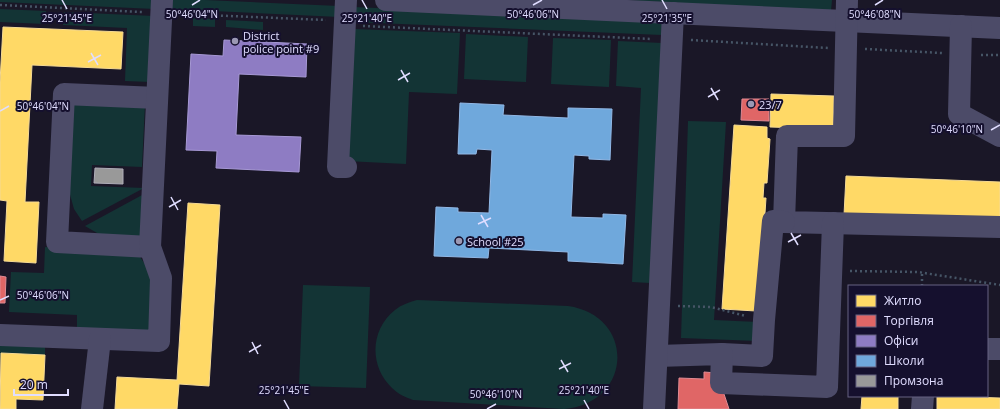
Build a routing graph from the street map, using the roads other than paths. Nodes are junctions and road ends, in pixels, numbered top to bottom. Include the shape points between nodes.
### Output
1 (162, 0) edge
2 (346, 0) edge
3 (386, 0) edge
4 (561, 4) edge
5 (847, 10) edge
6 (673, 13) junction
7 (960, 26) junction
8 (1000, 28) edge
9 (157, 98) junction
10 (1000, 136) edge
11 (346, 167) dead end
12 (784, 222) junction
13 (833, 223) junction
14 (1000, 227) edge
15 (150, 247) junction
16 (0, 335) edge
17 (100, 339) junction
18 (988, 349) edge
19 (1000, 349) edge
20 (722, 354) junction
21 (657, 356) junction
22 (922, 397) edge
23 (92, 409) edge
24 (654, 409) edge
25 (922, 409) edge

1 - 9 street
2 - 11 street via 338,167
3 - 4 street
4 - 6 street
5 - 6 street
5 - 7 street
5 - 12 street via 844,136 787,136
6 - 21 street
7 - 8 street
7 - 10 street via 959,114
9 - 15 street
9 - 15 street via 64,94 57,242
12 - 13 street
12 - 20 street via 773,221 762,356
13 - 14 street
13 - 20 street via 827,387 721,383
15 - 17 street via 161,278 159,341
16 - 17 street
17 - 23 street
18 - 19 street
20 - 21 street
21 - 24 street
22 - 25 street

